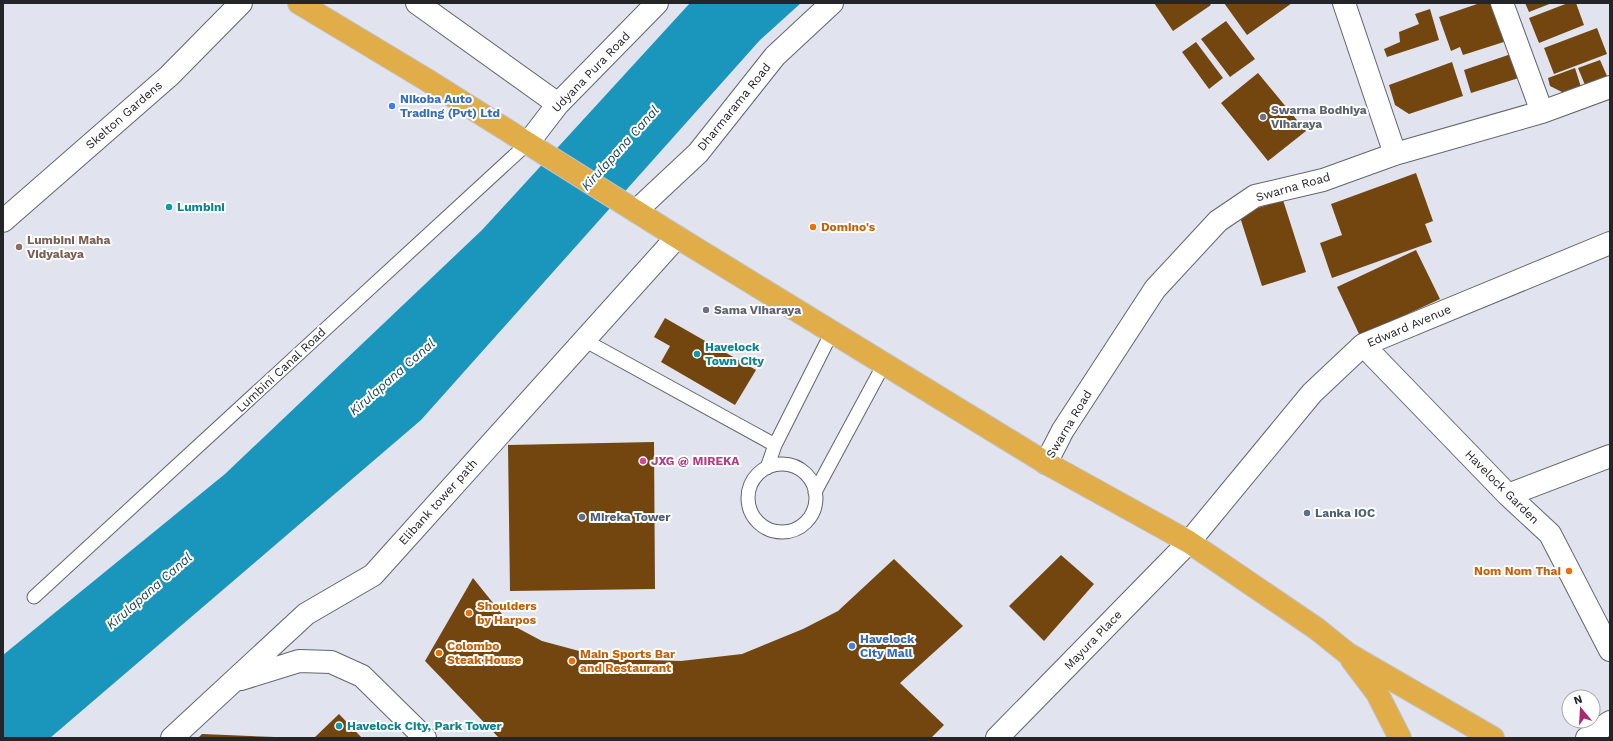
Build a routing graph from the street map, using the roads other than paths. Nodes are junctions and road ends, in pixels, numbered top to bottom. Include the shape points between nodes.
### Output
1 (241, 3) edge
2 (298, 3) edge
3 (417, 3) edge
4 (657, 3) edge
5 (832, 3) edge
6 (1344, 3) edge
7 (1502, 3) edge
8 (1610, 86) edge
9 (558, 104) junction
10 (1542, 112) junction
11 (530, 145) junction
12 (1395, 154) junction
13 (629, 206) junction
14 (3, 221) edge
15 (677, 237) junction
16 (1610, 243) edge
17 (832, 332) junction
18 (584, 340) junction
19 (1363, 345) junction
20 (884, 364) junction
21 (775, 446) junction
22 (1610, 456) edge
23 (1046, 463) junction
24 (767, 468) junction
25 (815, 492) junction
26 (1508, 495) junction
27 (1189, 542) junction
28 (34, 597) dead end
29 (1610, 650) edge
30 (1348, 654) junction
31 (236, 680) junction
32 (1610, 722) edge
33 (172, 738) edge
34 (425, 738) edge
35 (997, 738) edge
36 (1400, 738) edge
37 (1493, 738) edge
38 (1586, 738) edge

1 - 14 street, Skelton Gardens via 169,76
2 - 11 highway
3 - 9 street
4 - 9 street, Udyana Pura Road
5 - 13 street, Dharmarama Road via 775,56 698,152
6 - 12 street
7 - 10 street
8 - 10 street, Swarna Road
9 - 11 street, Udyana Pura Road
10 - 12 street, Swarna Road
11 - 13 highway
11 - 28 lane, Lumbini Canal Road
12 - 23 street, Swarna Road via 1323,180 1255,196 1218,221 1155,289 1063,430
13 - 15 highway
15 - 17 highway
15 - 18 street, Elibank tower path
16 - 19 street, Edward Avenue
17 - 20 highway
17 - 21 lane
18 - 21 lane
18 - 31 street, Elibank tower path via 373,575 306,614
19 - 26 street, Havelock Garden
19 - 27 street, Edward Avenue via 1312,393
20 - 23 highway
20 - 25 lane
21 - 24 lane
22 - 26 street
23 - 27 highway
24 - 25 lane via 778,464 799,469 808,476
24 - 25 lane via 751,483 748,504 755,520 768,530 791,531 801,526 809,519 814,508
26 - 29 street, Havelock Garden via 1550,534
27 - 30 highway via 1317,629
27 - 35 street, Mayura Place
30 - 36 highway via 1376,693
30 - 37 highway
31 - 33 street, Elibank tower path
31 - 34 street via 299,661 331,662 362,676
32 - 38 street

